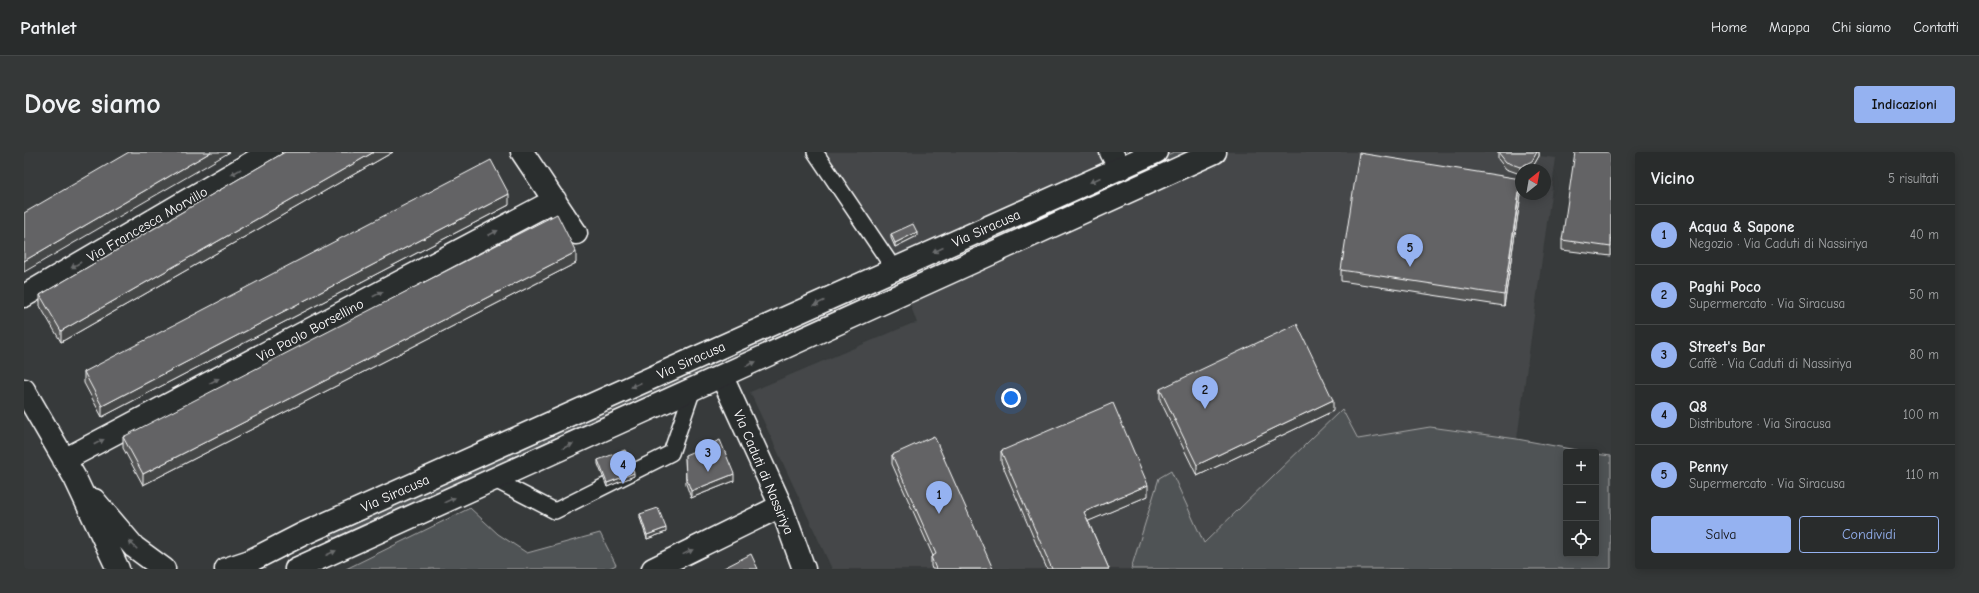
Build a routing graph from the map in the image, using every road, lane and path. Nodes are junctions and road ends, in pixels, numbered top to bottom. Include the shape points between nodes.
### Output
1 (270, 152) edge
2 (522, 152) edge
3 (815, 152) edge
4 (1156, 152) edge
5 (1215, 152) edge
6 (1115, 161) edge
7 (555, 200) junction
8 (576, 233) dead end
9 (894, 269) junction
10 (24, 296) edge
11 (722, 377) junction
12 (693, 389) junction
13 (24, 390) edge
14 (69, 469) junction
15 (495, 480) junction
16 (781, 506) junction
17 (118, 569) edge
18 (164, 569) edge
19 (226, 569) edge
20 (296, 569) edge
21 (653, 569) edge
22 (804, 569) edge

1 -> 10 main road, Via Francesca Morvillo
2 - 7 main road
3 - 9 lane
4 - 6 main road, Via Siracusa
11 -> 5 main road, Via Siracusa
6 -> 9 main road, Via Siracusa
7 - 8 main road
14 -> 7 main road, Via Paolo Borsellino
9 -> 19 main road, Via Siracusa via 304,534 250,561
11 - 12 main road, Via Siracusa
11 - 16 main road, Via Caduti di Nassiriya
15 -> 12 main road, Via Siracusa
12 - 15 lane via 670,453 555,511
13 - 14 main road
14 - 17 main road
18 -> 14 main road via 134,548
20 -> 15 main road, Via Siracusa
21 -> 16 main road
16 - 22 main road, Via Caduti di Nassiriya

